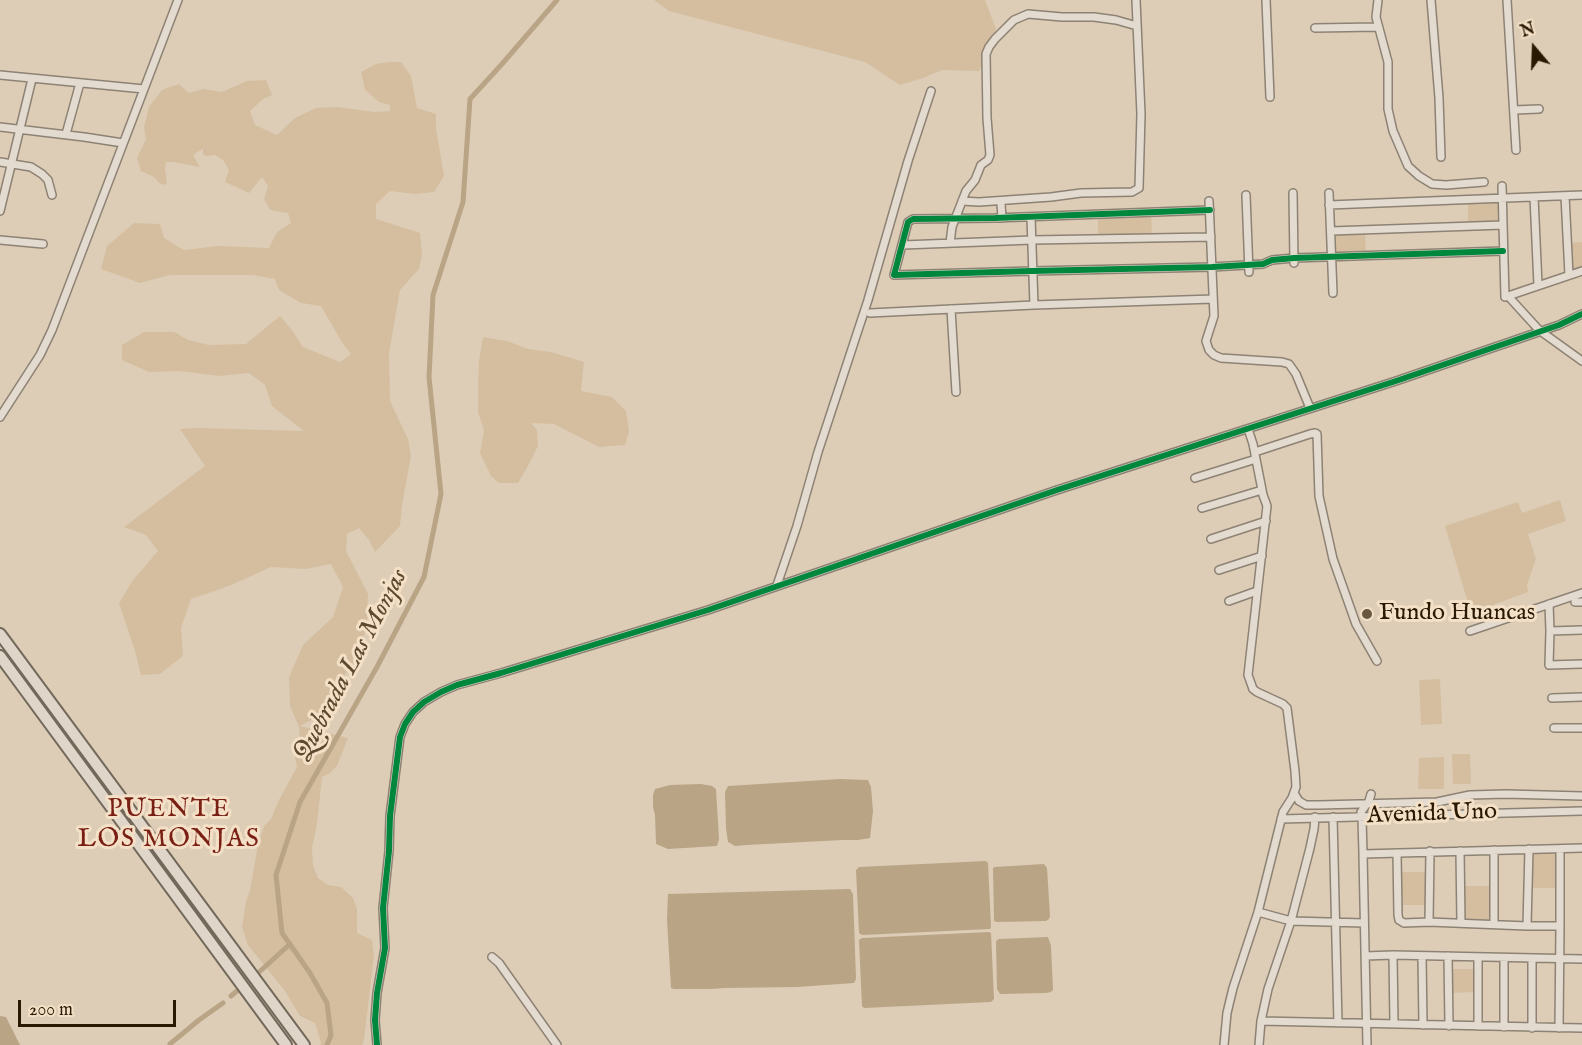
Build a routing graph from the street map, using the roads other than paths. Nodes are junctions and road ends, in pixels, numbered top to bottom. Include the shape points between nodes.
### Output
1 (178, 0) edge
2 (1137, 0) edge
3 (1266, 0) edge
4 (1378, 0) edge
5 (1431, 0) edge
6 (1508, 0) edge
7 (1137, 26) junction
8 (1378, 27) junction
9 (1315, 28) dead end
10 (0, 75) edge
11 (32, 79) junction
12 (80, 83) junction
13 (144, 89) junction
14 (931, 91) dead end
15 (1270, 97) dead end
16 (1539, 109) dead end
17 (1514, 110) junction
18 (0, 127) edge
19 (20, 129) junction
20 (66, 134) junction
21 (123, 143) junction
22 (1516, 150) dead end
23 (1441, 157) dead end
24 (0, 162) edge
25 (12, 163) junction
26 (1484, 182) dead end
27 (1502, 186) dead end
28 (1293, 193) dead end
29 (1329, 193) dead end
30 (52, 195) dead end
31 (1246, 195) dead end
32 (1582, 195) edge
33 (1565, 196) junction
34 (1534, 197) junction
35 (1503, 199) junction
36 (962, 201) junction
37 (1209, 201) dead end
38 (1001, 204) dead end
39 (1329, 205) junction
40 (1210, 210) junction
41 (0, 211) edge
42 (1031, 217) junction
43 (1002, 218) junction
44 (956, 219) junction
45 (1503, 225) junction
46 (1330, 231) junction
47 (1211, 237) junction
48 (0, 240) edge
49 (1032, 240) junction
50 (950, 243) junction
51 (43, 244) dead end
52 (903, 245) junction
53 (1503, 251) junction
54 (1332, 257) junction
55 (1294, 260) junction
56 (1212, 267) junction
57 (1249, 268) junction
58 (1032, 271) junction
59 (1582, 271) edge
60 (1569, 275) junction
61 (1539, 285) junction
62 (1333, 293) dead end
63 (1508, 296) junction
64 (1213, 299) junction
65 (1034, 305) junction
66 (951, 309) junction
67 (870, 313) dead end
68 (1582, 314) edge
69 (1539, 330) junction
70 (1582, 361) edge
71 (956, 392) dead end
72 (1310, 408) junction
73 (0, 417) edge
74 (1248, 429) junction
75 (1255, 455) junction
76 (1195, 478) dead end
77 (1262, 490) junction
78 (1202, 508) dead end
79 (1266, 521) junction
80 (1211, 539) dead end
81 (1262, 556) junction
82 (1219, 570) dead end
83 (777, 585) junction
84 (1257, 591) junction
85 (1582, 593) edge
86 (1228, 601) dead end
87 (1549, 604) junction
88 (1582, 630) edge
89 (1470, 631) dead end
90 (1550, 631) junction
91 (0, 634) edge
92 (0, 656) edge
93 (1377, 661) dead end
94 (1582, 664) edge
95 (1582, 697) edge
96 (1552, 698) dead end
97 (1554, 728) dead end
98 (1582, 728) edge
99 (1294, 793) junction
100 (1371, 794) dead end
101 (1582, 796) edge
102 (1306, 805) junction
103 (1365, 805) junction
104 (1285, 807) junction
105 (1582, 811) edge
106 (1333, 817) junction
107 (1315, 818) junction
108 (1362, 818) junction
109 (1281, 819) junction
110 (1582, 848) edge
111 (1529, 849) junction
112 (1560, 849) junction
113 (1494, 850) junction
114 (1430, 851) junction
115 (1460, 851) junction
116 (1397, 853) junction
117 (1363, 854) junction
118 (1258, 912) junction
119 (1291, 921) junction
120 (1364, 922) junction
121 (1429, 922) junction
122 (1336, 923) junction
123 (1461, 923) junction
124 (1494, 924) junction
125 (1527, 926) junction
126 (1560, 926) junction
127 (229, 945) junction
128 (212, 946) junction
129 (1393, 955) junction
130 (1365, 956) junction
131 (1422, 956) junction
132 (1448, 956) junction
133 (492, 957) dead end
134 (1478, 958) junction
135 (1504, 958) junction
136 (1532, 958) junction
137 (1560, 959) junction
138 (1582, 959) edge
139 (1261, 1021) junction
140 (1338, 1023) junction
141 (1366, 1023) junction
142 (1394, 1024) junction
143 (1423, 1025) junction
144 (1449, 1026) junction
145 (1478, 1026) junction
146 (1504, 1027) junction
147 (1532, 1028) junction
148 (1559, 1028) junction
149 (1582, 1028) edge
150 (286, 1045) edge
151 (304, 1045) edge
152 (377, 1045) edge
153 (557, 1045) edge
154 (1224, 1045) edge
155 (1258, 1045) edge
156 (1367, 1045) edge

1 - 13 street
2 - 7 street
3 - 15 street
4 - 8 street
5 - 23 street
6 - 17 street
7 - 36 street via 1094,17 1028,14 1014,20 995,39 986,54 990,155
7 - 36 street via 1141,114 1137,190
8 - 9 street
8 - 26 street via 1388,62 1393,131 1408,166 1432,184
10 - 11 street
11 - 12 street
11 - 19 street
12 - 13 street
12 - 20 street
13 - 21 street
14 - 83 street
16 - 17 street
17 - 22 street
18 - 19 street
19 - 20 street
19 - 25 street
20 - 21 street
21 - 73 street via 52,330
24 - 25 street
25 - 30 street via 42,174
25 - 41 street
27 - 35 street
28 - 55 street
29 - 39 street
31 - 57 street
32 - 33 street
33 - 34 street
33 - 60 street
34 - 35 street
34 - 61 street
35 - 39 street
35 - 45 street
36 - 44 street
37 - 40 street
38 - 43 street
39 - 46 street
40 - 42 street
40 - 47 street
42 - 43 street
42 - 49 street
43 - 44 street
44 - 50 street
44 - 52 street via 910,220
45 - 46 street
45 - 53 street
46 - 54 street
47 - 49 street
47 - 56 street
48 - 51 street
49 - 50 street
49 - 58 street
50 - 52 street
52 - 58 street via 894,275
53 - 54 street
53 - 63 street via 1505,297
54 - 55 street
54 - 62 street
55 - 57 street via 1272,260
56 - 57 street
56 - 58 street
56 - 64 street
58 - 65 street
59 - 60 street
60 - 61 street
61 - 63 street
63 - 69 street
64 - 65 street
64 - 72 street via 1214,316 1206,341 1209,350 1221,358 1289,364
65 - 66 street
66 - 67 street
66 - 71 street
68 - 69 street
69 - 70 street
69 - 72 street
72 - 74 street
74 - 75 street
74 - 83 street
75 - 76 street
75 - 77 street
75 - 93 street via 1317,434 1318,488 1334,559 1356,624
77 - 78 street
77 - 79 street
79 - 80 street
79 - 81 street
81 - 82 street
81 - 84 street
83 - 152 street via 699,613 457,685 413,712 400,737 390,816 382,912 385,948 376,993
84 - 86 street
84 - 99 street via 1248,675 1252,689 1287,708
85 - 87 street
87 - 89 street
87 - 90 street
88 - 90 street
90 - 94 street via 1549,665
91 - 127 highway
92 - 128 highway
95 - 96 street
97 - 98 street
99 - 102 street
99 - 104 street
100 - 103 street
101 - 103 street via 1470,795 1437,802
102 - 103 street
102 - 104 street
103 - 108 street via 1360,812
104 - 109 street
105 - 108 street, Avenida Uno
106 - 107 street, Avenida Uno
106 - 108 street, Avenida Uno
106 - 122 street
107 - 109 street, Avenida Uno
107 - 119 street
108 - 117 street
109 - 118 street
110 - 112 street
111 - 112 street
111 - 113 street
111 - 125 street
112 - 126 street
113 - 115 street
113 - 124 street
114 - 115 street
114 - 116 street
114 - 121 street
115 - 123 street
116 - 117 street
116 - 121 street via 1400,920
117 - 120 street
118 - 119 street
118 - 154 street via 1233,988
119 - 122 street
119 - 139 street
120 - 122 street
120 - 130 street
121 - 123 street
122 - 140 street
123 - 124 street
124 - 125 street
125 - 126 street
126 - 137 street
127 - 128 highway
127 - 151 highway
128 - 150 highway
129 - 130 street
129 - 131 street
129 - 142 street
130 - 141 street
131 - 132 street
131 - 143 street
132 - 134 street
132 - 144 street
133 - 153 street
134 - 135 street
134 - 145 street
135 - 136 street
135 - 146 street
136 - 137 street
136 - 147 street
137 - 138 street
137 - 148 street
139 - 140 street
139 - 155 street
140 - 141 street
141 - 142 street
141 - 156 street
142 - 143 street
143 - 144 street
144 - 145 street
145 - 146 street
146 - 147 street
147 - 148 street
148 - 149 street

